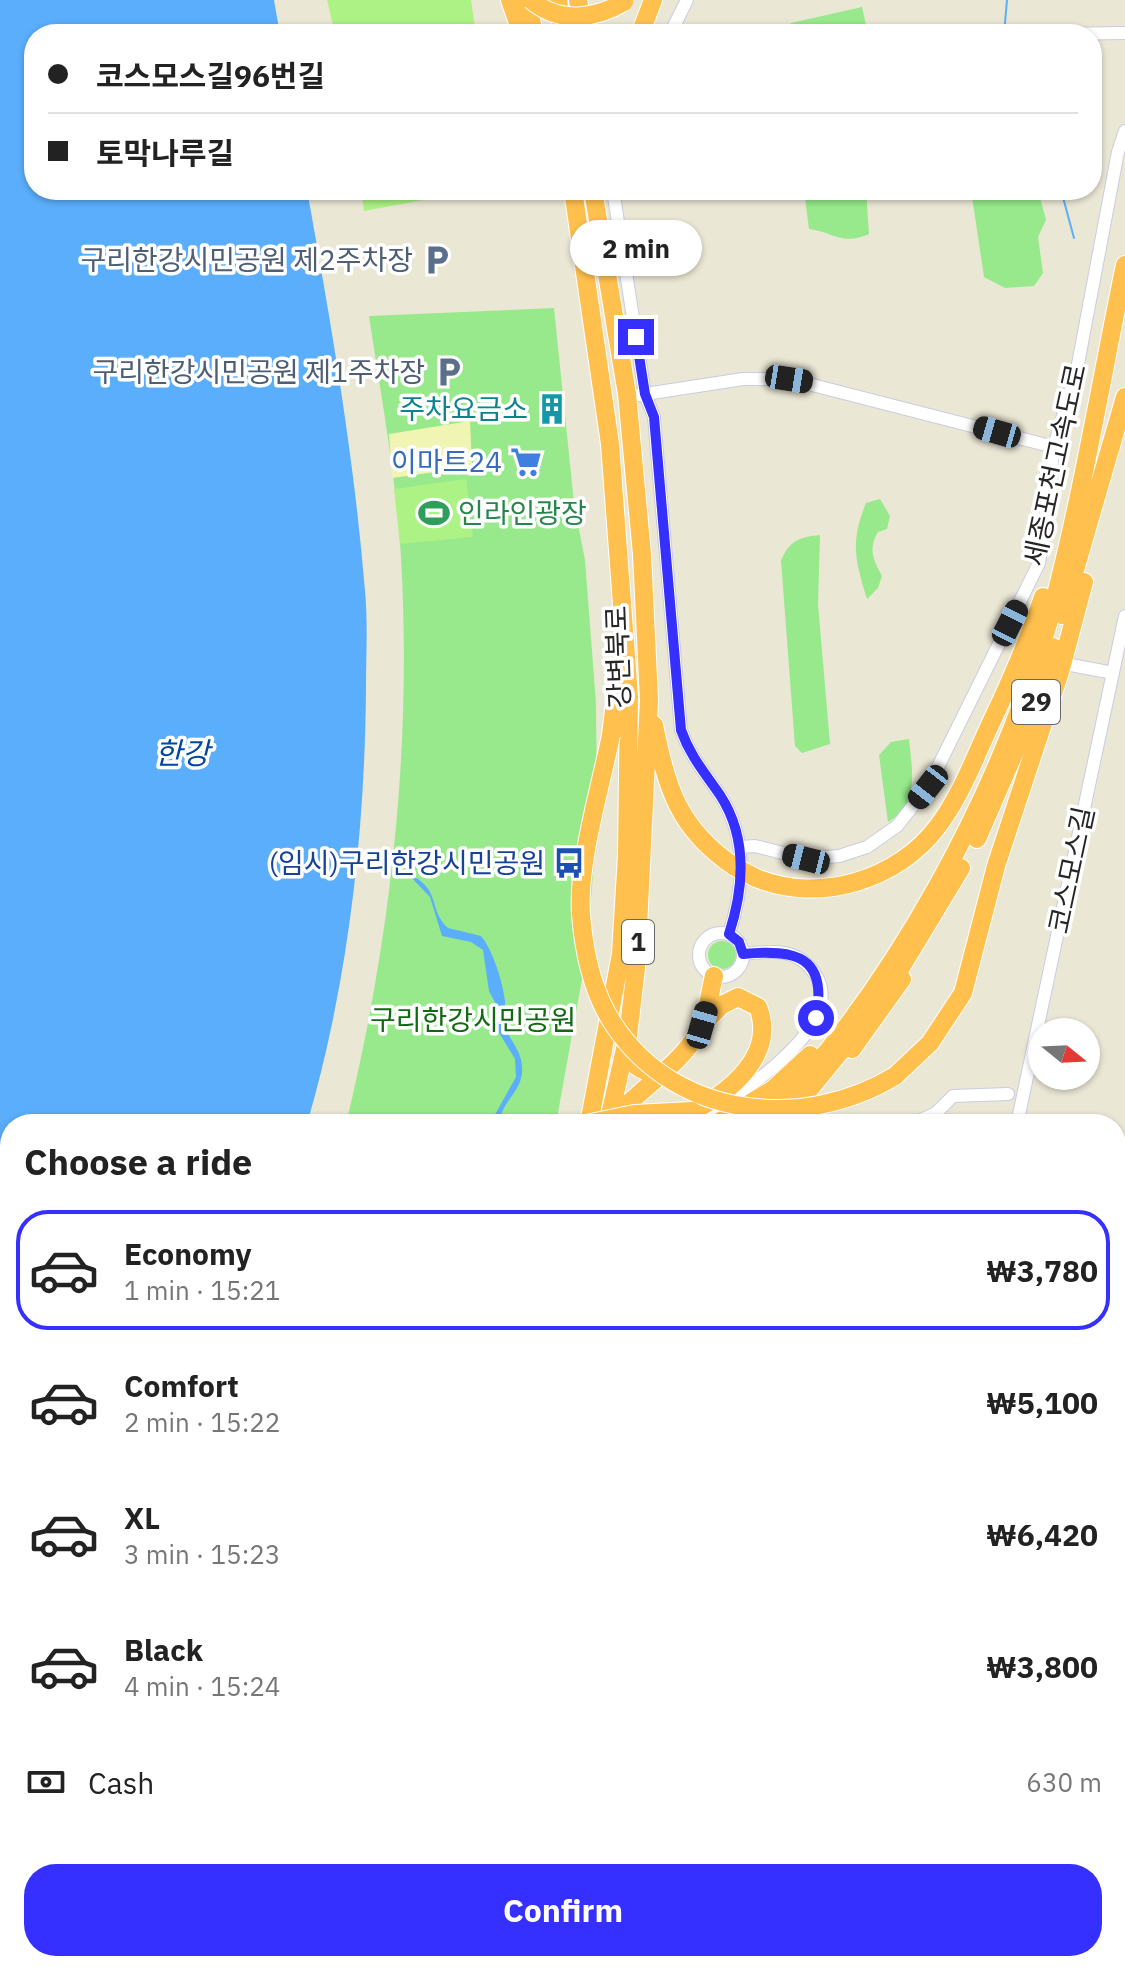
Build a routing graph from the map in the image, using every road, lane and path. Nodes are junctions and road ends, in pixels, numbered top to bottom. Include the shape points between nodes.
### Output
1 (510, 0) edge
2 (529, 0) edge
3 (540, 0) edge
4 (558, 0) edge
5 (578, 0) edge
6 (653, 0) edge
7 (687, 0) edge
8 (625, 1) edge
9 (518, 24) edge
10 (533, 24) edge
11 (544, 24) edge
12 (562, 24) edge
13 (582, 24) edge
14 (644, 24) edge
15 (675, 24) edge
16 (1102, 33) edge
17 (1125, 33) edge
18 (1125, 131) edge
19 (563, 200) edge
20 (575, 200) edge
21 (597, 200) edge
22 (614, 200) edge
23 (1125, 265) edge
24 (599, 350) junction
25 (642, 395) junction
26 (1125, 397) edge
27 (1054, 447) junction
28 (1083, 468) junction
29 (1103, 475) junction
30 (1125, 616) edge
31 (625, 632) junction
32 (1000, 642) junction
33 (1015, 650) dead end
34 (1071, 665) dead end
35 (1113, 673) junction
36 (649, 700) junction
37 (740, 847) junction
38 (929, 896) junction
39 (935, 916) junction
40 (729, 934) junction
41 (743, 954) junction
42 (714, 976) junction
43 (702, 1025) junction
44 (628, 1036) junction
45 (663, 1072) junction
46 (1027, 1078) junction
47 (1008, 1094) junction
48 (1021, 1107) junction
49 (590, 1114) edge
50 (611, 1114) edge
51 (617, 1114) edge
52 (696, 1114) edge
53 (698, 1114) edge
54 (732, 1114) edge
55 (771, 1114) edge
56 (789, 1114) edge
57 (802, 1114) edge
58 (934, 1114) edge
59 (1019, 1114) edge

1 - 9 highway
2 - 8 highway, bridge via 579,17
2 - 10 highway
3 - 11 highway
4 - 12 highway
5 - 13 highway
6 - 14 highway
7 - 15 street
16 - 17 street
18 - 27 street via 1078,364
19 - 24 highway
20 - 24 highway, 강변북로 / 1
21 - 36 highway, 강변북로 / 1 via 627,394
22 - 25 street
23 - 28 highway, 세종포천고속도로 / 29
24 - 31 highway, 강변북로 / 1
25 - 27 street via 743,379 789,379
25 - 37 street via 654,417 681,730 729,812
26 - 29 highway, 세종포천고속도로 / 29
27 - 32 street via 1039,563
28 - 36 highway, bridge via 1025,648 938,827 904,859 856,882 810,889 756,878 735,867 698,835 673,798 661,766
28 - 38 highway, 세종포천고속도로 / 29 via 1051,612 1019,709 968,829
29 - 31 highway, bridge via 1078,608 1005,835 968,981 941,1031 895,1076 857,1096 790,1111 703,1097 654,1066 614,1025 588,964 581,912
29 - 39 highway, 세종포천고속도로 / 29 via 1037,700 975,843
30 - 35 street, 코스모스길
31 - 49 highway, 강변북로 / 1 via 629,733 623,927 615,996
32 - 33 street
32 - 37 street via 928,787 897,826 867,847 839,856 806,859
34 - 35 street
35 - 46 street, 코스모스길
36 - 44 highway, 강변북로 / 1 via 641,911
37 - 40 street via 741,891
38 - 54 highway via 805,1062
38 - 55 highway, 세종포천고속도로 / 29 via 869,996
39 - 56 highway, 세종포천고속도로 / 29 via 866,1020
39 - 57 highway via 894,994
40 - 41 street
40 - 42 street via 716,933 701,945 700,963
41 - 42 street via 734,973
41 - 53 street via 790,952 806,961 818,978 816,1018 768,1074
42 - 43 highway
43 - 45 highway
43 - 52 highway via 738,997 758,1007 763,1030 744,1072
44 - 45 highway via 631,1062 649,1073
44 - 50 highway, 강변북로 / 1
45 - 51 highway
46 - 47 street
46 - 48 street, 코스모스길
47 - 48 street
47 - 58 street via 953,1096
48 - 59 street, 코스모스길

